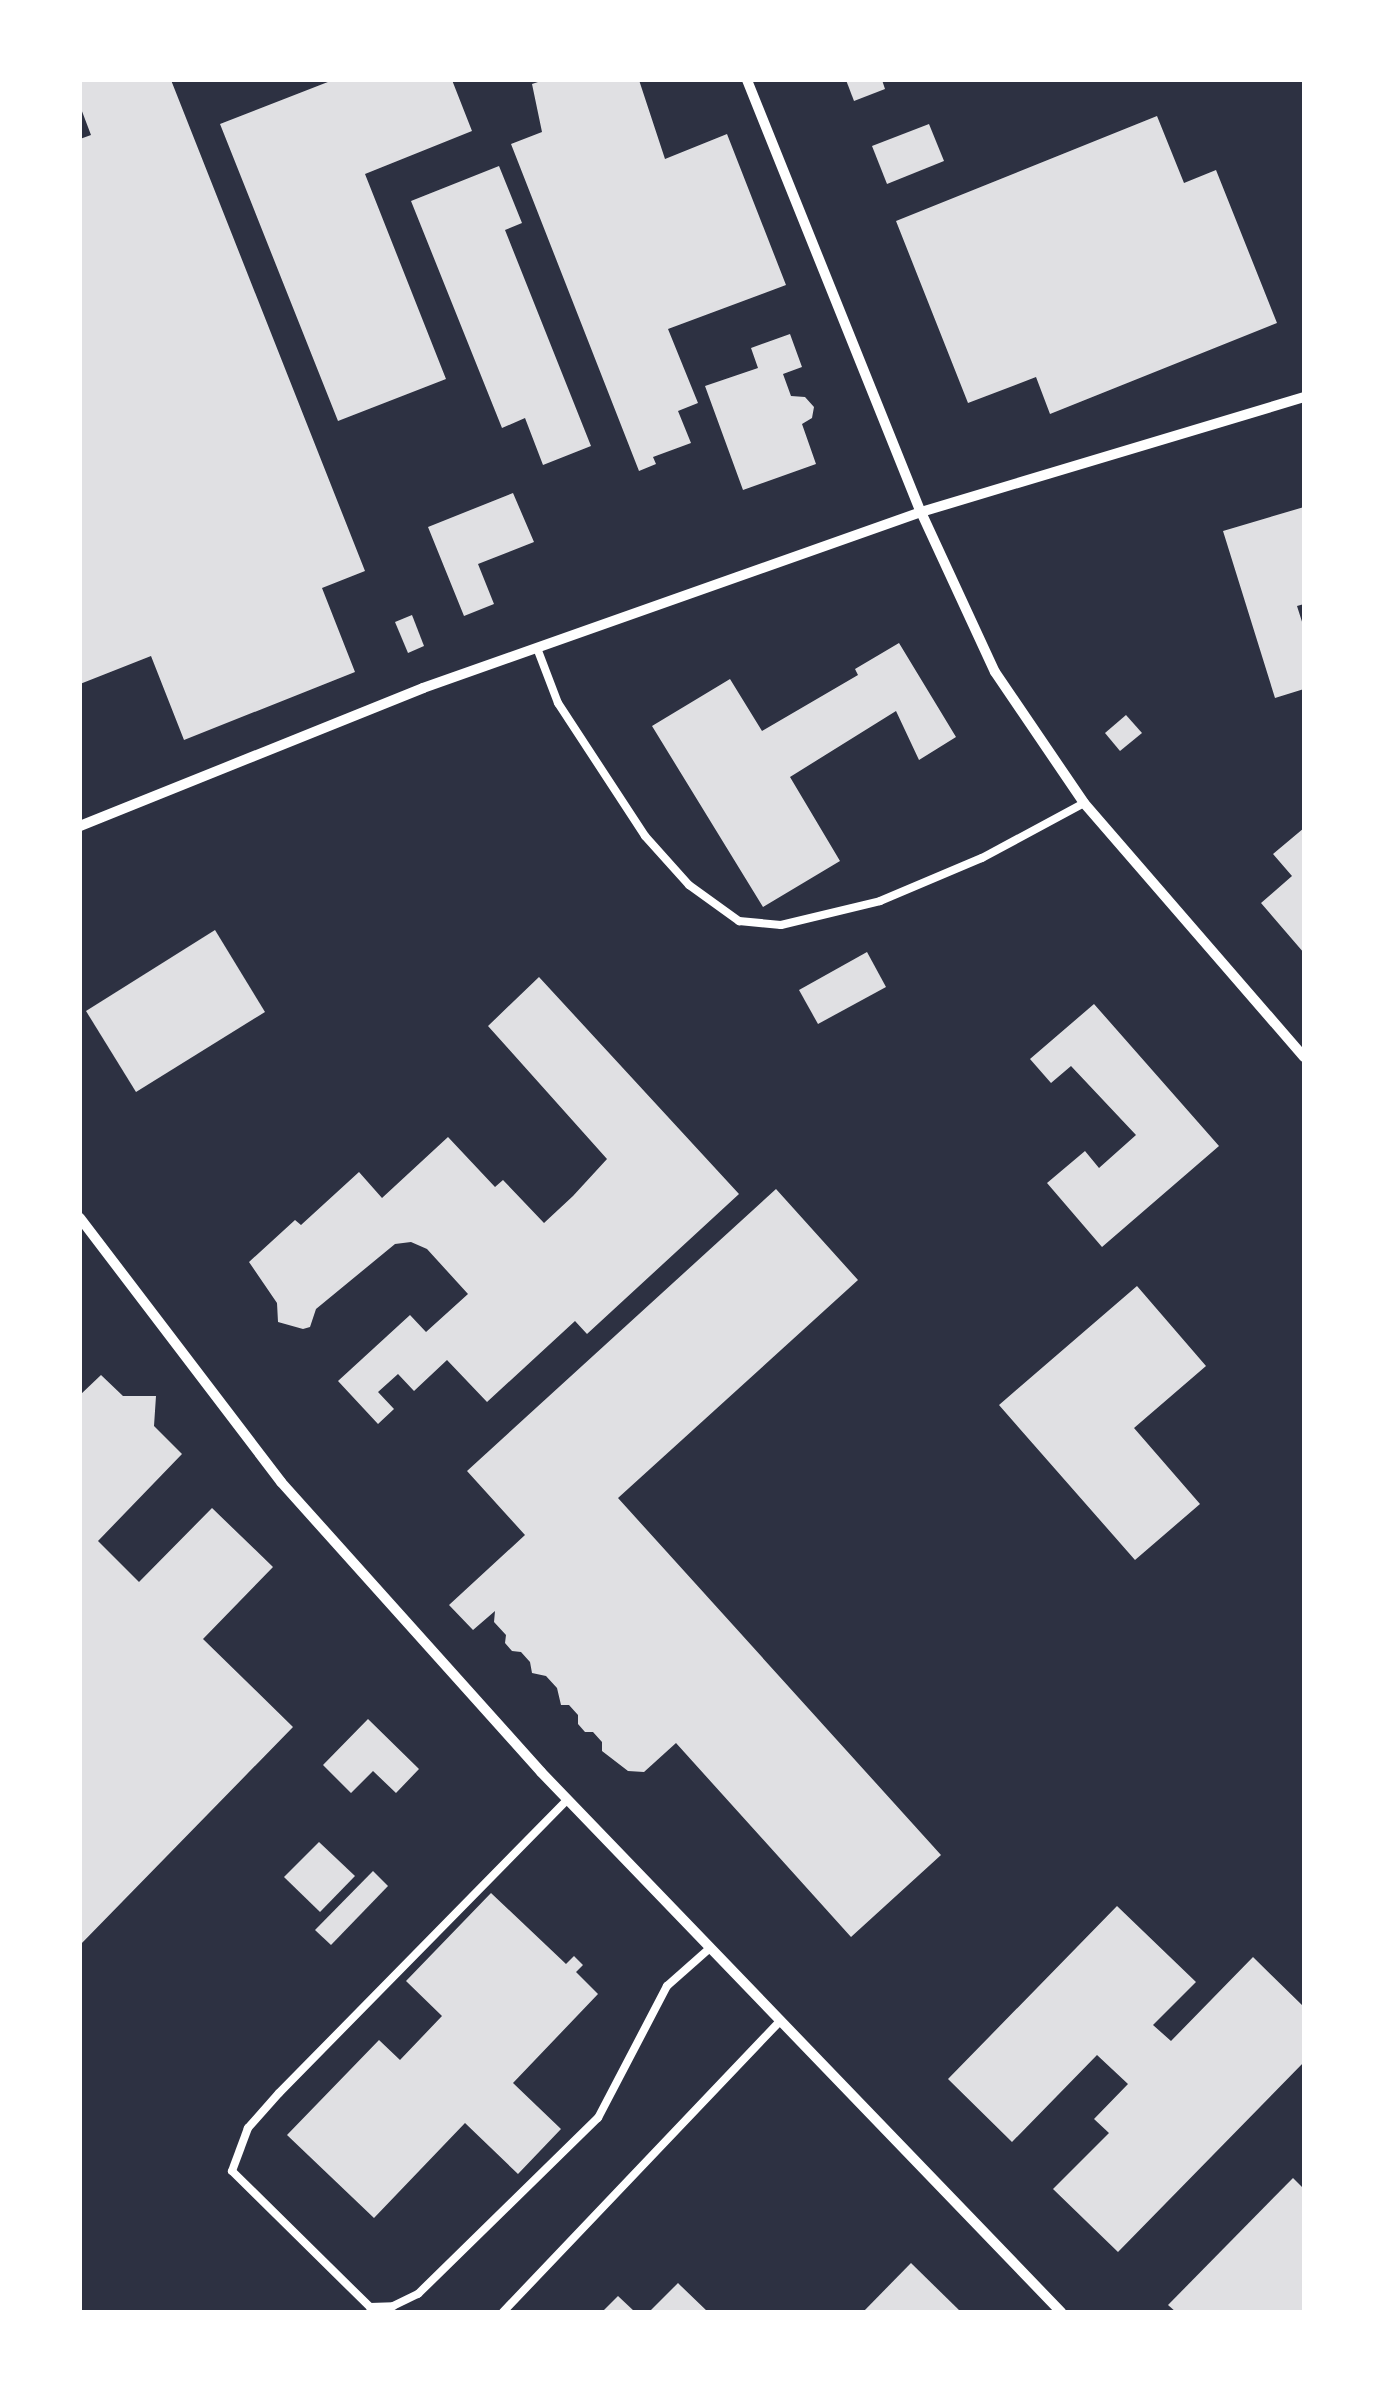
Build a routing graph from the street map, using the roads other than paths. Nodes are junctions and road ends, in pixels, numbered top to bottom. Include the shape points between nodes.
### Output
1 (747, 80) edge
2 (1304, 397) edge
3 (921, 512) junction
4 (536, 648) junction
5 (1084, 803) junction
6 (80, 826) edge
7 (1304, 1057) edge
8 (80, 1218) edge
9 (568, 1800) junction
10 (710, 1948) junction
11 (780, 2021) junction
12 (503, 2312) edge
13 (1062, 2312) edge

1 - 3 street
2 - 3 street
3 - 4 street
3 - 5 street via 996,672
4 - 5 lane via 558,703 645,836 690,885 740,922 781,925 880,901 982,858
4 - 6 street
5 - 7 street
8 - 9 street via 281,1482
9 - 10 street
9 - 10 lane via 279,2093 248,2128 232,2171 370,2307 393,2306 418,2294 598,2118 667,1986
10 - 11 street
11 - 12 lane
11 - 13 street

